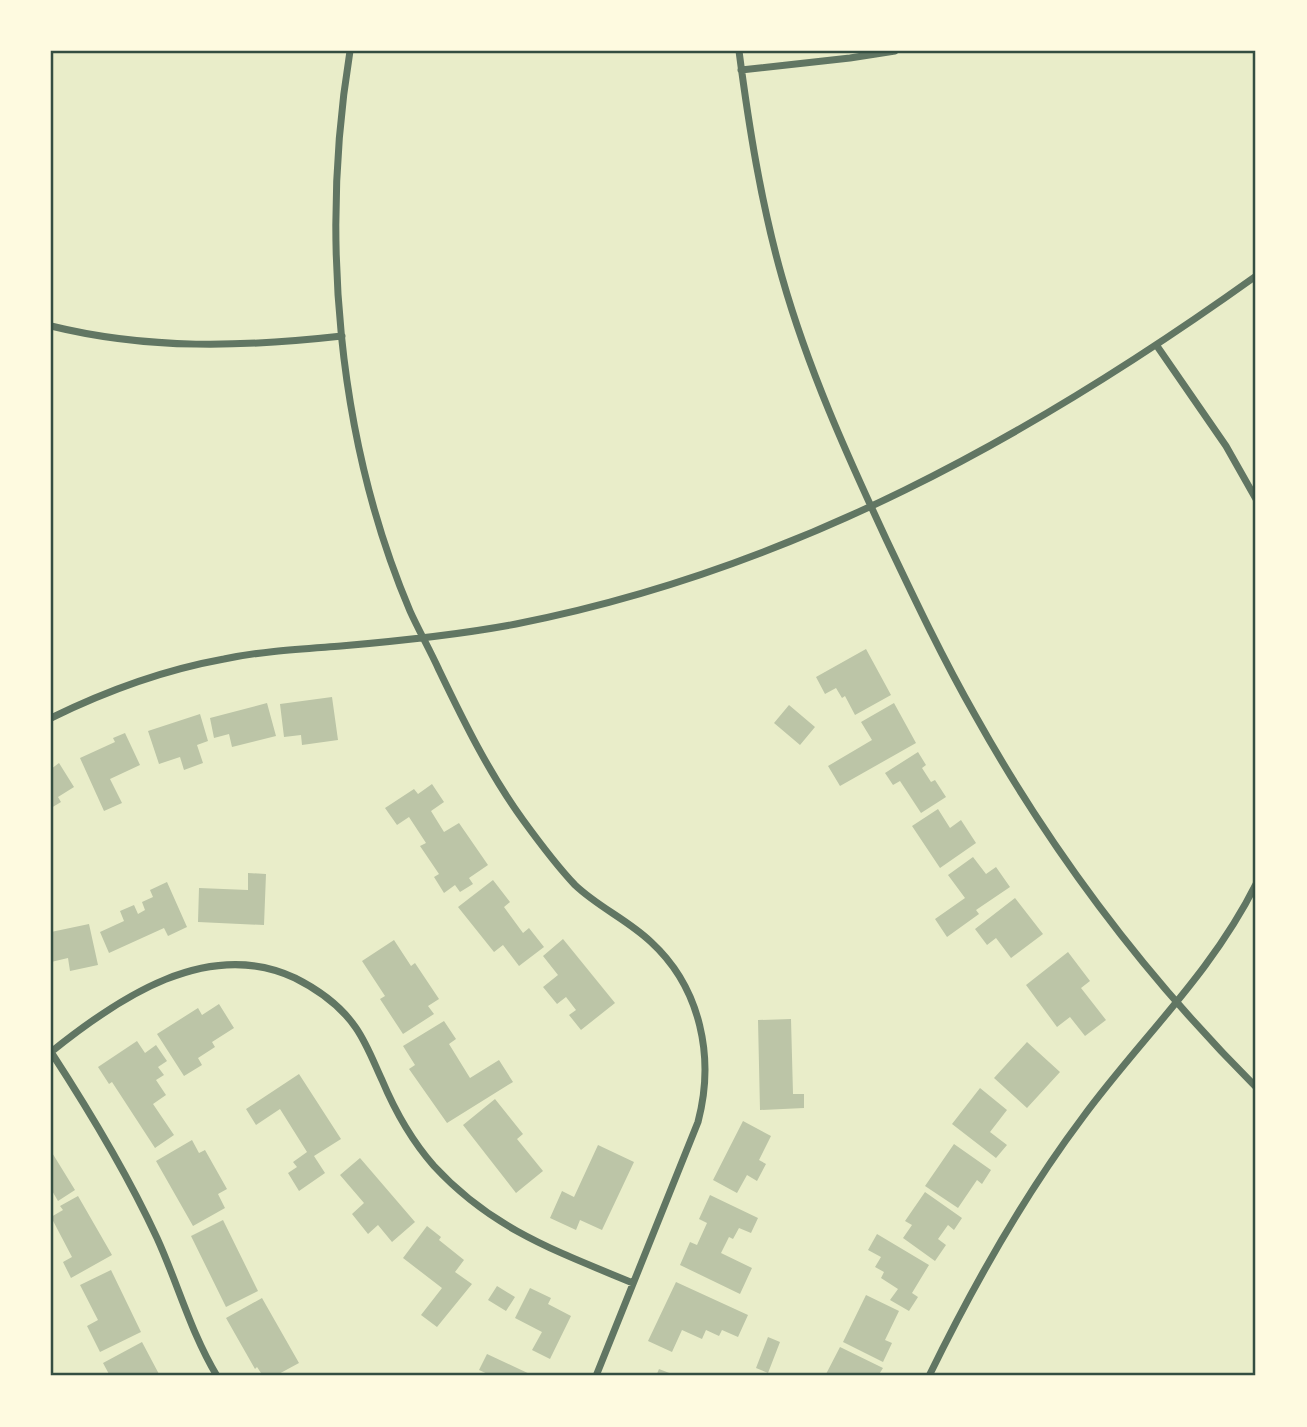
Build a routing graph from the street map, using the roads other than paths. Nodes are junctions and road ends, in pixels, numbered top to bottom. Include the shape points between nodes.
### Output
1 (350, 51) edge
2 (739, 51) edge
3 (895, 51) edge
4 (741, 70) junction
5 (1256, 276) edge
6 (51, 326) edge
7 (342, 336) junction
8 (1157, 346) junction
9 (1256, 499) edge
10 (872, 507) junction
11 (424, 638) junction
12 (51, 718) edge
13 (1256, 884) edge
14 (1177, 1002) junction
15 (51, 1052) edge
16 (1256, 1087) edge
17 (633, 1283) junction
18 (217, 1376) edge
19 (596, 1376) edge
20 (929, 1376) edge

1 - 7 street via 336,218
2 - 4 street
3 - 4 street
4 - 10 street via 781,276 828,413
5 - 8 street
6 - 7 street via 168,344 271,344
7 - 11 street via 369,485 390,555
8 - 9 street via 1226,446
8 - 10 street via 1003,439
10 - 11 street via 806,537 664,588 517,624
10 - 14 street via 937,643 1022,794 1103,910
11 - 12 street via 224,659 134,682
11 - 17 street via 466,727 522,819 575,884 652,943 672,965 693,1003 706,1062 702,1107
13 - 14 street via 1216,955
14 - 16 street
14 - 20 street via 1082,1118 1038,1182 958,1316
15 - 17 street via 100,1014 181,973 220,964 246,964 285,973 331,1000 349,1019 395,1110 455,1187 498,1221 536,1243
15 - 18 street via 123,1169
17 - 19 street

